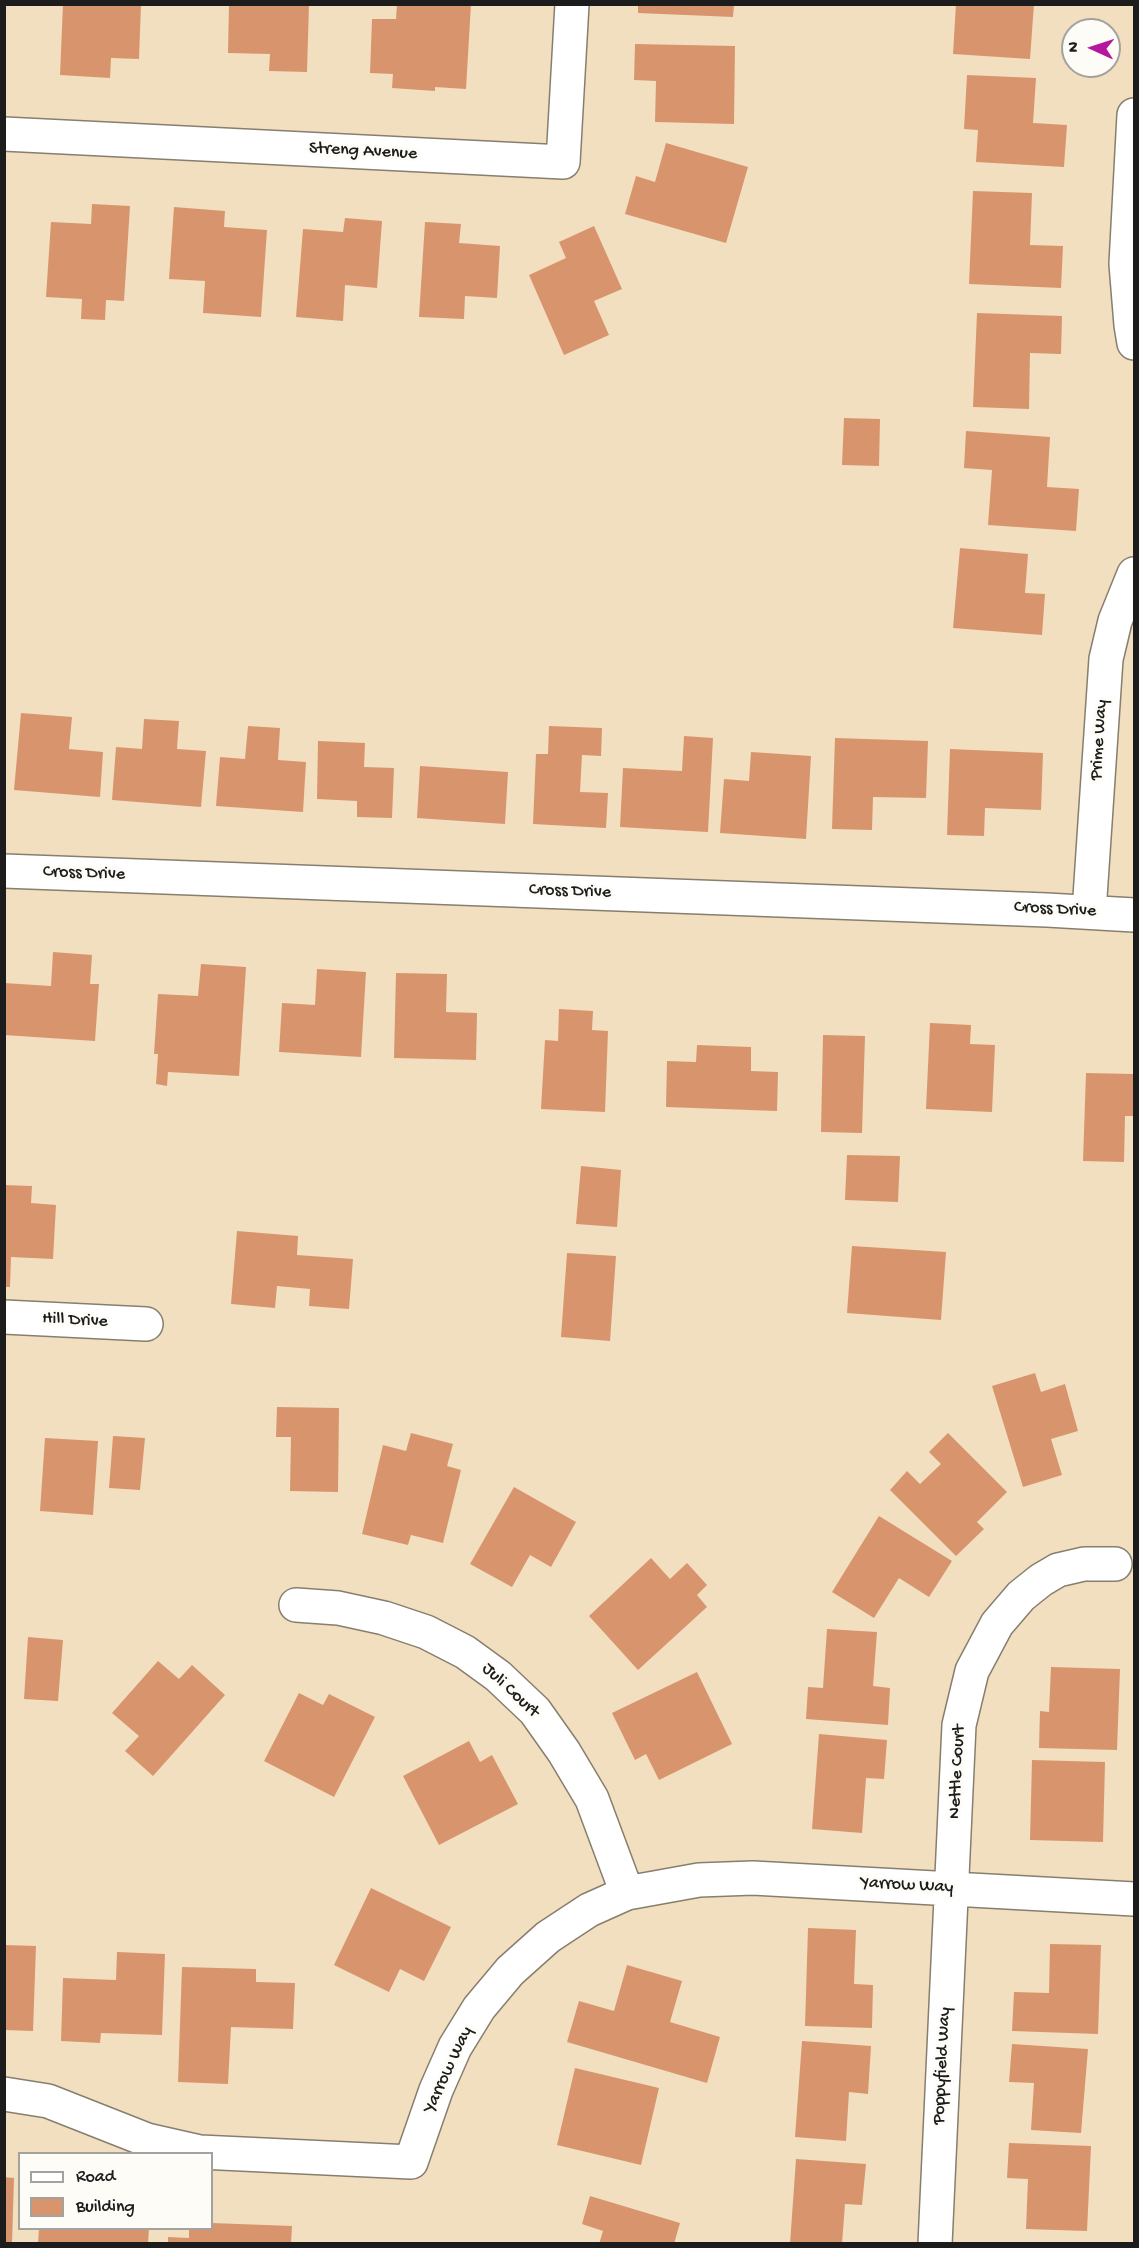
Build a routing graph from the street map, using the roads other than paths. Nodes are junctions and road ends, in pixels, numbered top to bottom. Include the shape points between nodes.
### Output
1 (572, 4) edge
2 (1134, 115) edge
3 (4, 134) edge
4 (1134, 344) edge
5 (1134, 574) edge
6 (4, 871) edge
7 (1089, 912) junction
8 (1134, 915) edge
9 (4, 1317) edge
10 (146, 1324) dead end
11 (1115, 1564) dead end
12 (296, 1605) dead end
13 (952, 1889) junction
14 (627, 1893) junction
15 (1134, 1899) edge
16 (4, 2094) edge
17 (200, 2152) edge
18 (213, 2153) edge
19 (935, 2244) edge

1 - 3 street, Streng Avenue via 563,162
2 - 4 street via 1126,264
5 - 7 street, Prime Way via 1115,621 1106,659
6 - 7 street, Cross Drive
7 - 8 street, Cross Drive
9 - 10 street, Hill Drive
11 - 13 street, Nettle Court via 1084,1564 1058,1570 1041,1580 997,1623 972,1671 959,1725
12 - 14 street, Juli Court via 338,1608 426,1632 465,1652 498,1676 535,1712 587,1790
13 - 14 street, Yarrow Way via 753,1878 699,1880
13 - 15 street, Yarrow Way
13 - 19 street, Poppyfield Way
14 - 18 street, Yarrow Way via 590,1910 548,1937 510,1971 479,2008 455,2047 411,2162
16 - 17 street, Yarrow Way via 48,2101 147,2140

